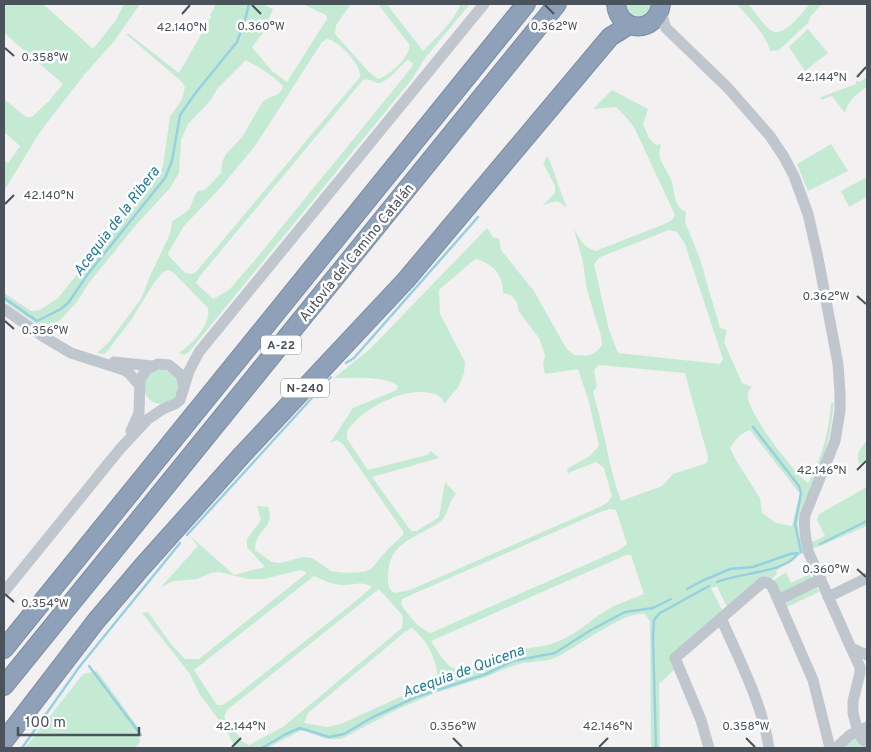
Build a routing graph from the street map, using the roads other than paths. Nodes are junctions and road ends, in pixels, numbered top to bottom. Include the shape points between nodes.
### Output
1 (484, 4) edge
2 (526, 4) edge
3 (557, 4) edge
4 (621, 14) edge
5 (659, 16) edge
6 (4, 310) edge
7 (199, 352) junction
8 (101, 362) junction
9 (169, 365) junction
10 (152, 366) junction
11 (184, 387) junction
12 (139, 390) junction
13 (163, 409) junction
14 (120, 449) junction
15 (867, 578) edge
16 (821, 579) junction
17 (4, 592) edge
18 (828, 597) junction
19 (778, 600) junction
20 (721, 618) junction
21 (851, 648) junction
22 (4, 649) edge
23 (867, 655) edge
24 (4, 686) edge
25 (862, 729) edge
26 (4, 741) edge
27 (867, 742) edge
28 (709, 748) edge
29 (769, 748) edge
30 (830, 748) edge
31 (836, 748) edge

1 - 7 street
2 - 22 highway, Autovía del Camino Catalán / A-22
3 - 24 highway, Autovía del Camino Catalán / A-22
4 - 5 highway, N-240 via 640,26
4 - 26 highway, N-240 via 610,37 406,280 236,461 130,581
5 - 16 street via 762,125 778,147 802,196 818,258 838,364 840,393 838,426 804,524 808,551
6 - 8 street via 64,349
7 - 9 street
7 - 11 street
8 - 10 street
8 - 12 street via 129,373
9 - 10 street
9 - 11 street via 181,376
10 - 12 street via 143,374
11 - 13 street via 175,404
12 - 13 street via 146,404
12 - 14 street via 137,420
13 - 14 street via 148,419
14 - 17 street
15 - 18 street
16 - 18 street
16 - 19 street
18 - 21 street
19 - 20 street via 772,586 763,582
19 - 30 street via 815,686
20 - 28 street via 676,656 675,661 701,720
20 - 29 street via 755,695
21 - 23 street
21 - 25 street via 860,667 853,707
25 - 27 street via 863,740
25 - 31 street

